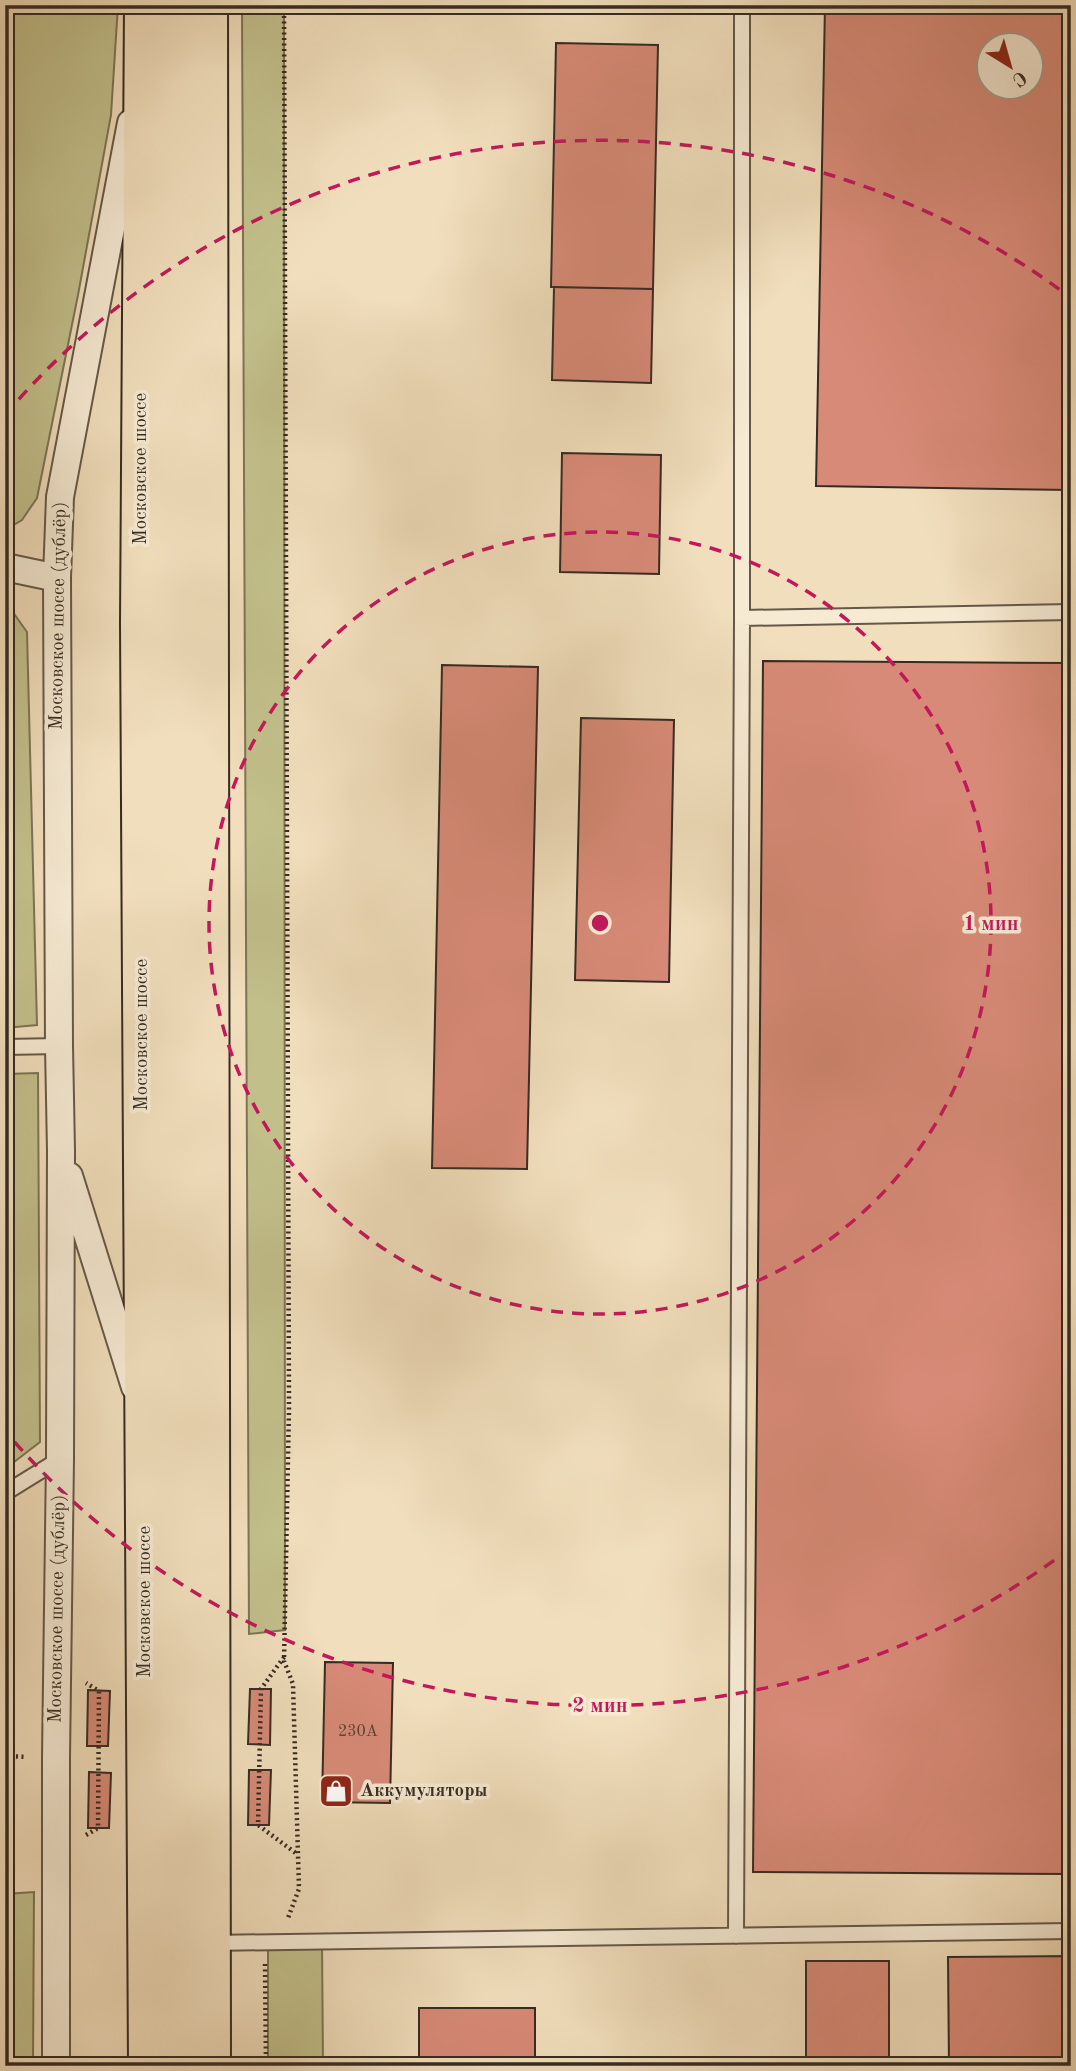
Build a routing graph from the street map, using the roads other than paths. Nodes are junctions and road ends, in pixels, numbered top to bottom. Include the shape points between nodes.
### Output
1 (144, 5) edge
2 (157, 5) edge
3 (172, 5) edge
4 (208, 5) edge
5 (742, 5) edge
6 (144, 61) junction
7 (5, 567) edge
8 (57, 578) junction
9 (1071, 612) edge
10 (742, 618) junction
11 (59, 1046) junction
12 (5, 1047) edge
13 (61, 1151) junction
14 (144, 1415) junction
15 (60, 1459) junction
16 (5, 1493) edge
17 (178, 1524) junction
18 (1071, 1931) edge
19 (736, 1936) junction
20 (194, 1943) junction
21 (56, 2066) edge
22 (148, 2066) edge
23 (178, 2066) edge
24 (211, 2066) edge

1 - 6 main road, Московское шоссе
2 - 6 street, Московское шоссе (дублёр)
3 - 17 main road, Московское шоссе
4 - 20 main road, Московское шоссе
5 - 10 lane
6 - 8 street, Московское шоссе (дублёр) via 60,497
6 - 14 main road, Московское шоссе via 140,610
7 - 8 street
8 - 11 street, Московское шоссе (дублёр)
9 - 10 lane
10 - 19 lane
11 - 12 lane
11 - 13 street, Московское шоссе (дублёр)
13 - 14 street, Московское шоссе (дублёр)
13 - 15 street, Московское шоссе (дублёр)
14 - 17 street, Московское шоссе (дублёр)
14 - 22 main road, Московское шоссе
15 - 16 lane
15 - 21 street, Московское шоссе (дублёр)
17 - 20 main road, Московское шоссе
18 - 19 lane
19 - 20 lane
20 - 23 main road, Московское шоссе
20 - 24 main road, Московское шоссе

